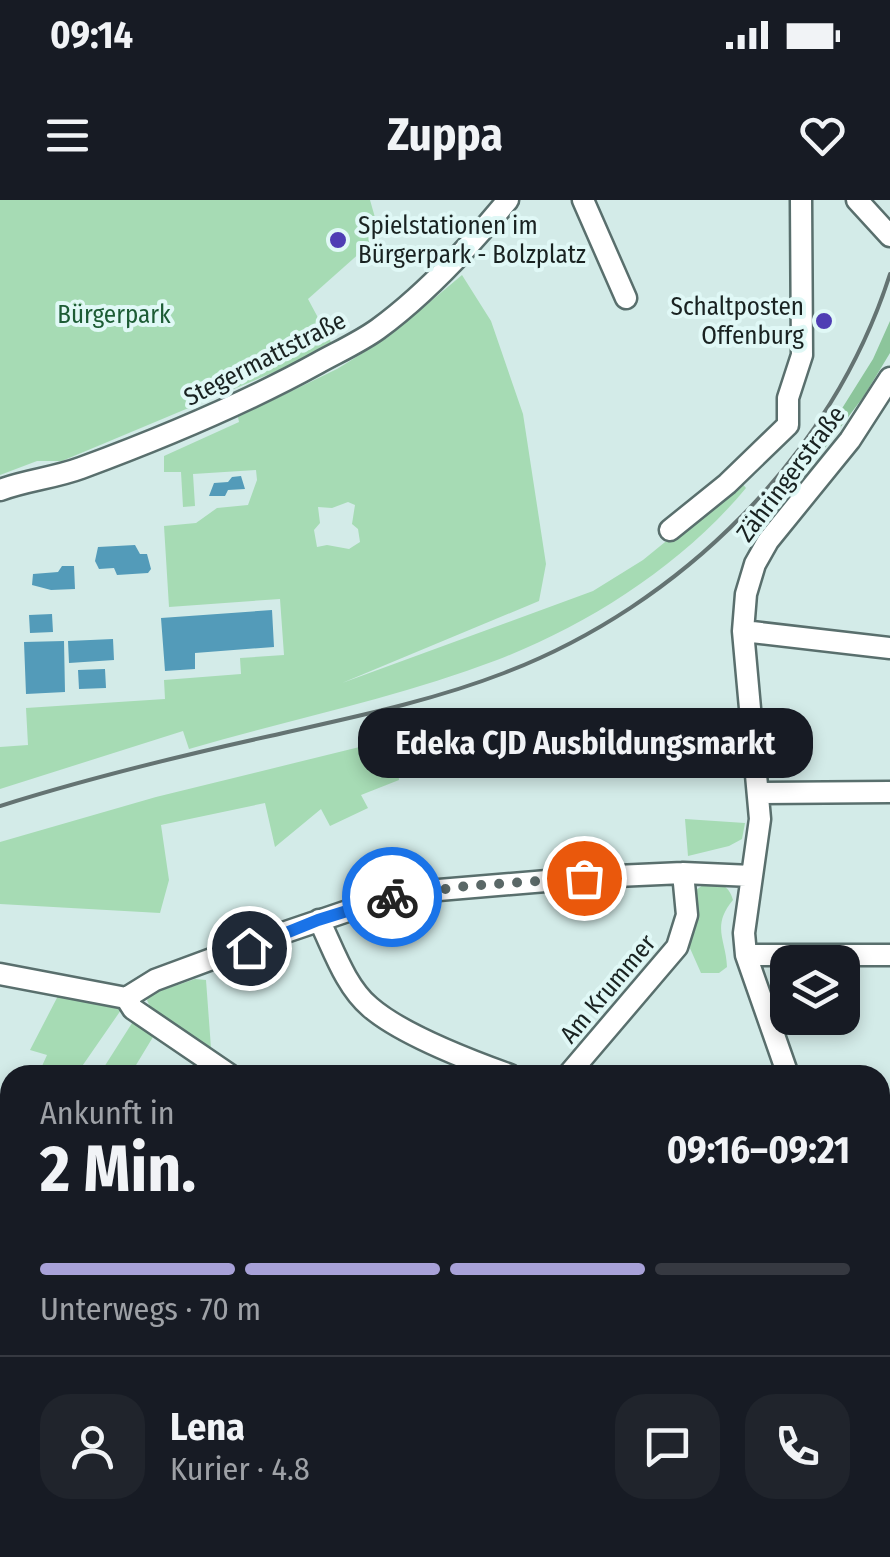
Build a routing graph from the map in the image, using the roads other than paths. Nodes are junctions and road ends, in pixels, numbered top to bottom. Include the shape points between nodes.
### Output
1 (508, 200) edge
2 (583, 200) edge
3 (801, 200) edge
4 (857, 200) edge
5 (887, 232) edge
6 (626, 298) dead end
7 (890, 378) edge
8 (0, 490) edge
9 (670, 530) dead end
10 (743, 630) junction
11 (890, 648) edge
12 (890, 792) edge
13 (759, 793) junction
14 (682, 874) junction
15 (752, 876) junction
16 (318, 920) junction
17 (890, 954) edge
18 (746, 956) junction
19 (0, 974) edge
20 (126, 998) junction
21 (215, 1065) edge
22 (486, 1065) edge
23 (577, 1065) edge
24 (784, 1065) edge

1 - 8 street, Stegermattstraße via 435,280 352,345 156,441
2 - 6 street
3 - 9 street, Zähringerstraße via 802,355 788,398 788,426
4 - 5 street
7 - 10 street, Zähringerstraße via 850,440 768,541 746,594
10 - 11 street
10 - 13 street, Zähringerstraße
12 - 13 street
13 - 15 street, Zähringerstraße
14 - 15 street
14 - 16 street via 432,890
14 - 23 street, Am Krummer via 687,915 677,948
15 - 18 street, Zähringerstraße
16 - 20 street via 155,980
16 - 22 street via 370,1008
17 - 18 street
18 - 24 street, Zähringerstraße
19 - 20 street
20 - 21 street

